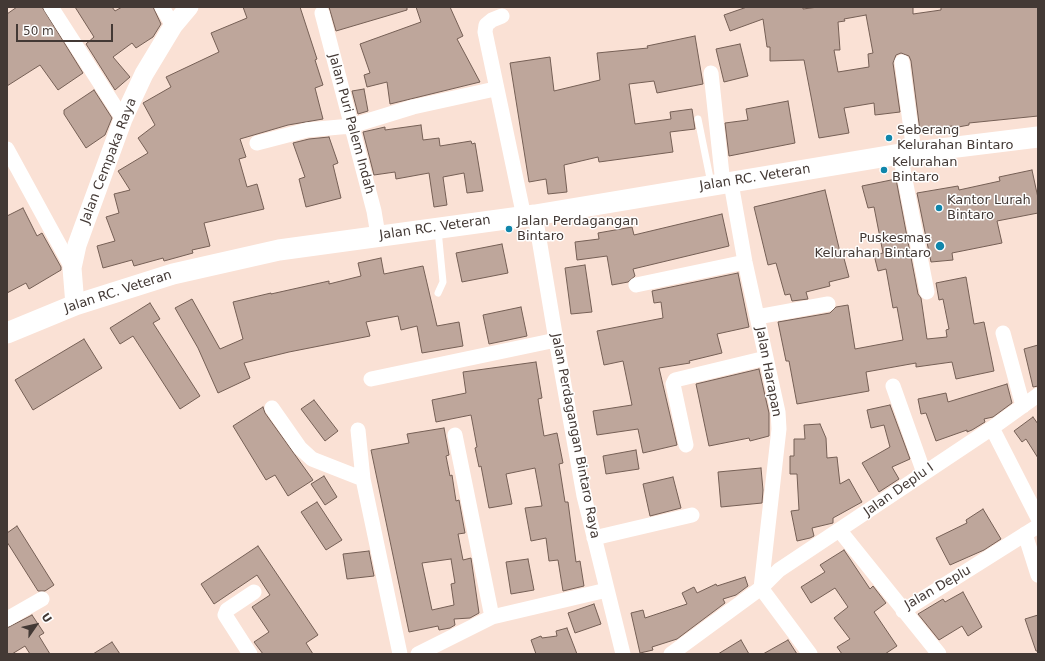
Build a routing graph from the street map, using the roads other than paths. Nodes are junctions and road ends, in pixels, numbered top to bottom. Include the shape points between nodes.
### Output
1 (51, 7) edge
2 (162, 7) edge
3 (189, 7) edge
4 (322, 13) dead end
5 (502, 16) dead end
6 (173, 26) junction
7 (902, 62) dead end
8 (711, 73) dead end
9 (495, 89) junction
10 (698, 119) dead end
11 (122, 120) junction
12 (351, 126) junction
13 (1038, 137) edge
14 (257, 144) dead end
15 (7, 149) edge
16 (907, 153) junction
17 (722, 184) junction
18 (530, 216) junction
19 (437, 228) junction
20 (378, 235) junction
21 (745, 262) junction
22 (72, 268) junction
23 (636, 285) dead end
24 (927, 292) dead end
25 (438, 293) dead end
26 (828, 304) dead end
27 (75, 305) junction
28 (757, 317) junction
29 (7, 333) edge
30 (1003, 333) dead end
31 (556, 340) junction
32 (766, 358) junction
33 (371, 379) dead end
34 (894, 386) dead end
35 (1038, 395) edge
36 (1023, 406) junction
37 (272, 408) dead end
38 (992, 428) junction
39 (358, 430) dead end
40 (455, 435) dead end
41 (686, 445) dead end
42 (924, 473) junction
43 (363, 479) junction
44 (692, 515) dead end
45 (1038, 518) edge
46 (1038, 526) edge
47 (840, 531) junction
48 (1025, 534) junction
49 (594, 538) junction
50 (1038, 575) edge
51 (761, 588) junction
52 (607, 590) junction
53 (254, 592) dead end
54 (42, 598) dead end
55 (903, 611) junction
56 (492, 617) junction
57 (7, 619) edge
58 (250, 654) edge
59 (400, 654) edge
60 (418, 654) edge
61 (623, 654) edge
62 (671, 654) edge
63 (810, 654) edge
64 (939, 654) edge

1 - 11 street
2 - 6 street
3 - 6 street, Jalan Cempaka Raya
4 - 12 street, Jalan Puri Palem Indah
5 - 9 street, Jalan Perdagangan Bintaro Raya via 486,25 485,32
6 - 11 street, Jalan Cempaka Raya via 144,74
7 - 16 street
8 - 17 street, Jalan Harapan
9 - 12 street via 413,107
9 - 18 street, Jalan Perdagangan Bintaro Raya
10 - 17 lane
11 - 22 street, Jalan Cempaka Raya via 77,245
12 - 14 street via 307,130
12 - 20 street, Jalan Puri Palem Indah
13 - 16 main road, Jalan RC. Veteran
15 - 22 street
16 - 17 main road, Jalan RC. Veteran
16 - 24 street
17 - 18 main road, Jalan RC. Veteran
17 - 21 street, Jalan Harapan
18 - 19 main road, Jalan RC. Veteran
18 - 31 street, Jalan Perdagangan Bintaro Raya
19 - 20 main road, Jalan RC. Veteran
19 - 25 lane via 443,282
20 - 27 main road, Jalan RC. Veteran via 271,251 173,274
21 - 23 street
21 - 28 street, Jalan Harapan
22 - 27 street, Jalan Cempaka Raya
26 - 28 street
27 - 29 main road, Jalan RC. Veteran
28 - 32 street, Jalan Harapan
30 - 36 street
31 - 33 street
31 - 49 street, Jalan Perdagangan Bintaro Raya
32 - 41 street via 674,380
32 - 51 street, Jalan Harapan via 779,428
34 - 42 street
35 - 36 street, Jalan Deplu I
36 - 38 street, Jalan Deplu I
37 - 43 street via 300,448 312,459
38 - 42 street, Jalan Deplu I
38 - 45 street
39 - 43 street
40 - 56 street
42 - 47 street, Jalan Deplu I
43 - 59 street
44 - 49 street
46 - 48 street, Jalan Deplu
47 - 51 street, Jalan Deplu I via 779,570
47 - 55 street, Jalan Deplu
48 - 50 street
48 - 55 street, Jalan Deplu
49 - 52 street, Jalan Perdagangan Bintaro Raya
51 - 62 street
51 - 63 street
52 - 56 street
52 - 61 street, Jalan Perdagangan Bintaro Raya
53 - 58 street via 227,610 225,615
54 - 57 street
55 - 64 street
56 - 60 street

